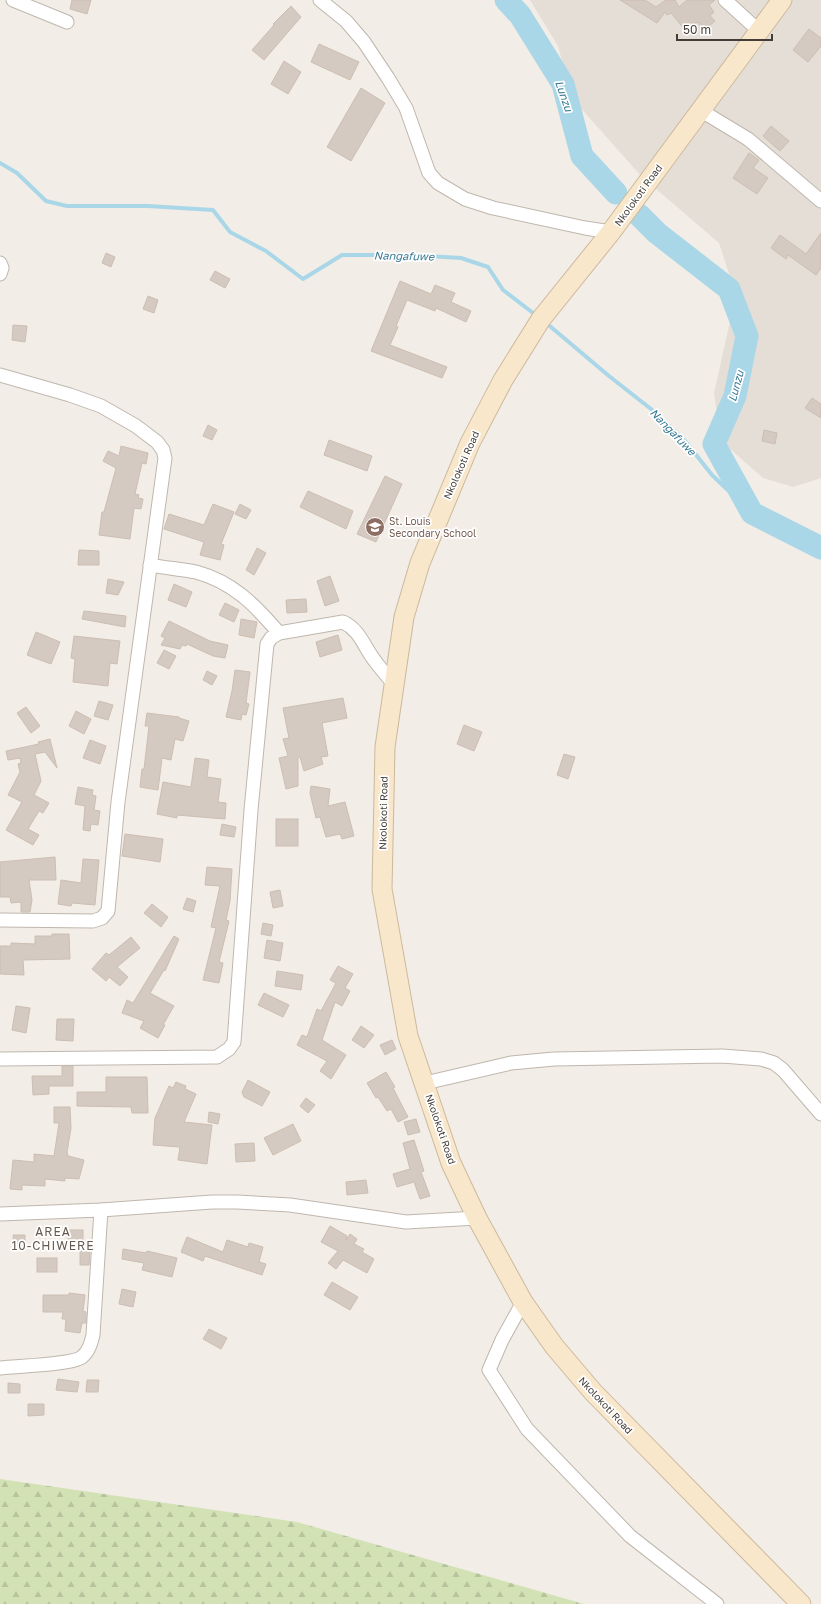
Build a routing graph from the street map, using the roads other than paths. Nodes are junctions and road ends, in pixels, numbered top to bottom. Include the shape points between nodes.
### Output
1 (13, 0) edge
2 (320, 0) edge
3 (726, 0) edge
4 (782, 0) edge
5 (67, 22) dead end
6 (759, 31) junction
7 (700, 110) junction
8 (821, 201) edge
9 (611, 232) junction
10 (0, 263) edge
11 (0, 274) edge
12 (0, 375) edge
13 (150, 566) junction
14 (279, 633) junction
15 (393, 683) junction
16 (0, 920) edge
17 (0, 1059) edge
18 (425, 1083) junction
19 (821, 1114) edge
20 (102, 1210) junction
21 (0, 1214) edge
22 (478, 1218) junction
23 (523, 1302) junction
24 (0, 1368) edge
25 (717, 1604) edge
26 (801, 1604) edge

1 - 5 street
2 - 9 street via 360,36 388,78 406,108 429,173 438,183 465,199 493,208
3 - 6 street
4 - 6 main road, Nkolokoti Road
6 - 7 main road, Nkolokoti Road
7 - 8 street via 748,138
7 - 9 main road, Nkolokoti Road
9 - 15 main road, Nkolokoti Road via 541,319 470,443 420,563 404,616
10 - 11 street
12 - 13 street via 101,406 158,442 164,458
13 - 14 street via 196,572 226,584 258,608
13 - 16 street via 118,802 108,911 102,918 93,921
14 - 15 street via 343,622 350,625
14 - 17 street via 267,644 250,810 234,1042 217,1057
15 - 18 main road, Nkolokoti Road via 385,746 382,889 408,1036
18 - 19 street via 511,1063 554,1059 722,1056 761,1059 774,1063 783,1070
18 - 22 main road, Nkolokoti Road via 452,1163
20 - 21 street
20 - 22 street via 238,1202 290,1205 406,1222
20 - 24 street via 93,1335 87,1352 81,1358 67,1362
22 - 23 main road, Nkolokoti Road
23 - 25 street via 502,1340 490,1370 523,1423 630,1536
23 - 26 main road, Nkolokoti Road via 554,1346 593,1392

